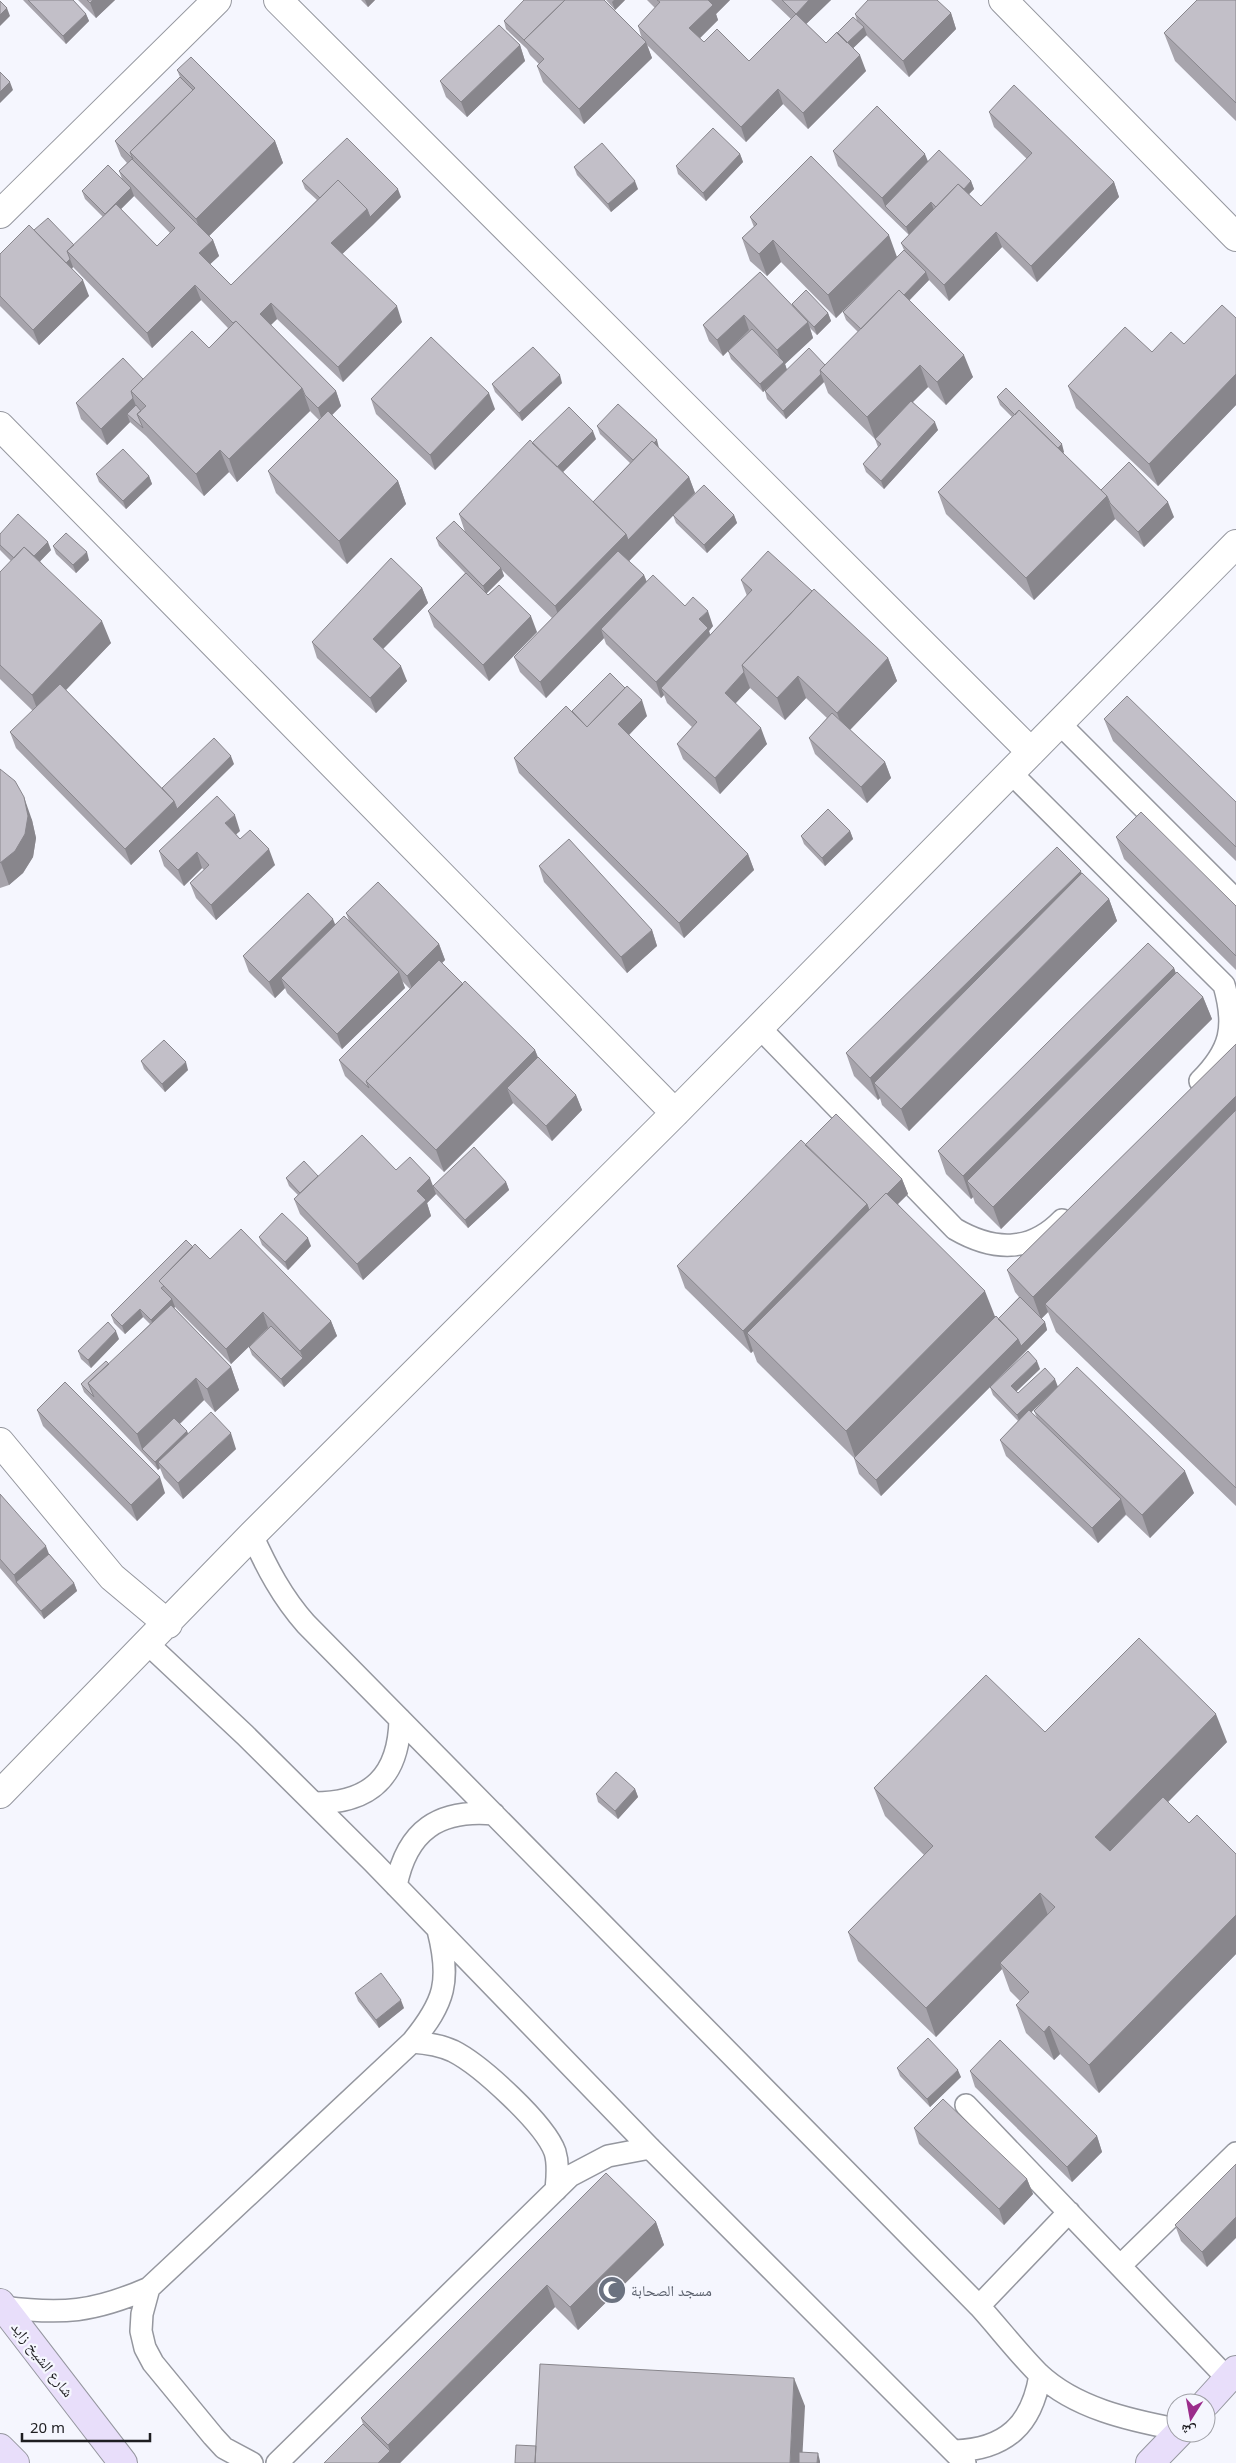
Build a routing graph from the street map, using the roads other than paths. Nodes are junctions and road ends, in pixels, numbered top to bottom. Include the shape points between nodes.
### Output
1 (217, 0) edge
2 (278, 0) edge
3 (1003, 0) edge
4 (0, 214) edge
5 (1236, 237) edge
6 (0, 426) edge
7 (1236, 544) edge
8 (1059, 723) junction
9 (1031, 752) junction
10 (1011, 773) junction
11 (1236, 900) edge
12 (759, 1027) junction
13 (1184, 1097) edge
14 (675, 1113) junction
15 (1079, 1203) edge
16 (0, 1442) edge
17 (252, 1535) junction
18 (168, 1624) junction
19 (148, 1644) junction
20 (400, 1719) junction
21 (0, 1794) edge
22 (314, 1803) junction
23 (494, 1814) junction
24 (396, 1886) junction
25 (438, 1930) junction
26 (412, 2042) junction
27 (966, 2105) dead end
28 (650, 2148) junction
29 (1236, 2154) edge
30 (556, 2190) junction
31 (1069, 2212) junction
32 (1120, 2266) junction
33 (149, 2288) junction
34 (1, 2305) edge
35 (979, 2306) junction
36 (1232, 2374) edge
37 (1040, 2375) junction
38 (1215, 2393) edge
39 (1166, 2427) edge
40 (1169, 2443) edge
41 (0, 2448) edge
42 (960, 2457) edge
43 (15, 2463) edge
44 (124, 2463) edge
45 (252, 2463) edge
46 (277, 2463) edge
47 (1150, 2463) edge

1 - 4 street
2 - 9 street
3 - 5 street
6 - 14 street
7 - 8 street
8 - 9 street
8 - 11 lane
9 - 10 street
10 - 12 street
10 - 13 lane via 1224,985 1234,1016 1232,1036 1225,1054
12 - 14 street
12 - 15 lane via 955,1229 970,1238 1003,1246 1036,1240 1051,1232
14 - 17 street
16 - 18 street via 112,1577
17 - 18 street
17 - 20 lane via 289,1604
18 - 19 street
19 - 21 street
19 - 22 lane
20 - 22 lane via 399,1742 392,1765 378,1783 359,1796 337,1803
20 - 23 lane
22 - 24 lane
23 - 24 lane via 471,1812 428,1827 411,1844 400,1864
23 - 35 lane
24 - 25 lane
25 - 26 lane via 446,1959 444,1990 432,2018
25 - 28 lane
26 - 30 lane via 452,2051 470,2062 511,2098 551,2145 558,2172
26 - 33 lane
27 - 31 lane
28 - 30 lane via 615,2154 588,2165
28 - 42 lane
29 - 32 lane
30 - 46 lane
31 - 32 lane
31 - 35 lane
32 - 36 lane
33 - 34 lane via 114,2303 78,2310 40,2312
33 - 45 lane via 141,2332 153,2363 218,2442
34 - 44 main road, شارع الشيخ زايد
35 - 37 lane
36 - 38 main road
37 - 39 lane via 1062,2391 1100,2410
37 - 42 lane via 1037,2396 1015,2431 996,2444
40 - 47 main road
41 - 43 main road

